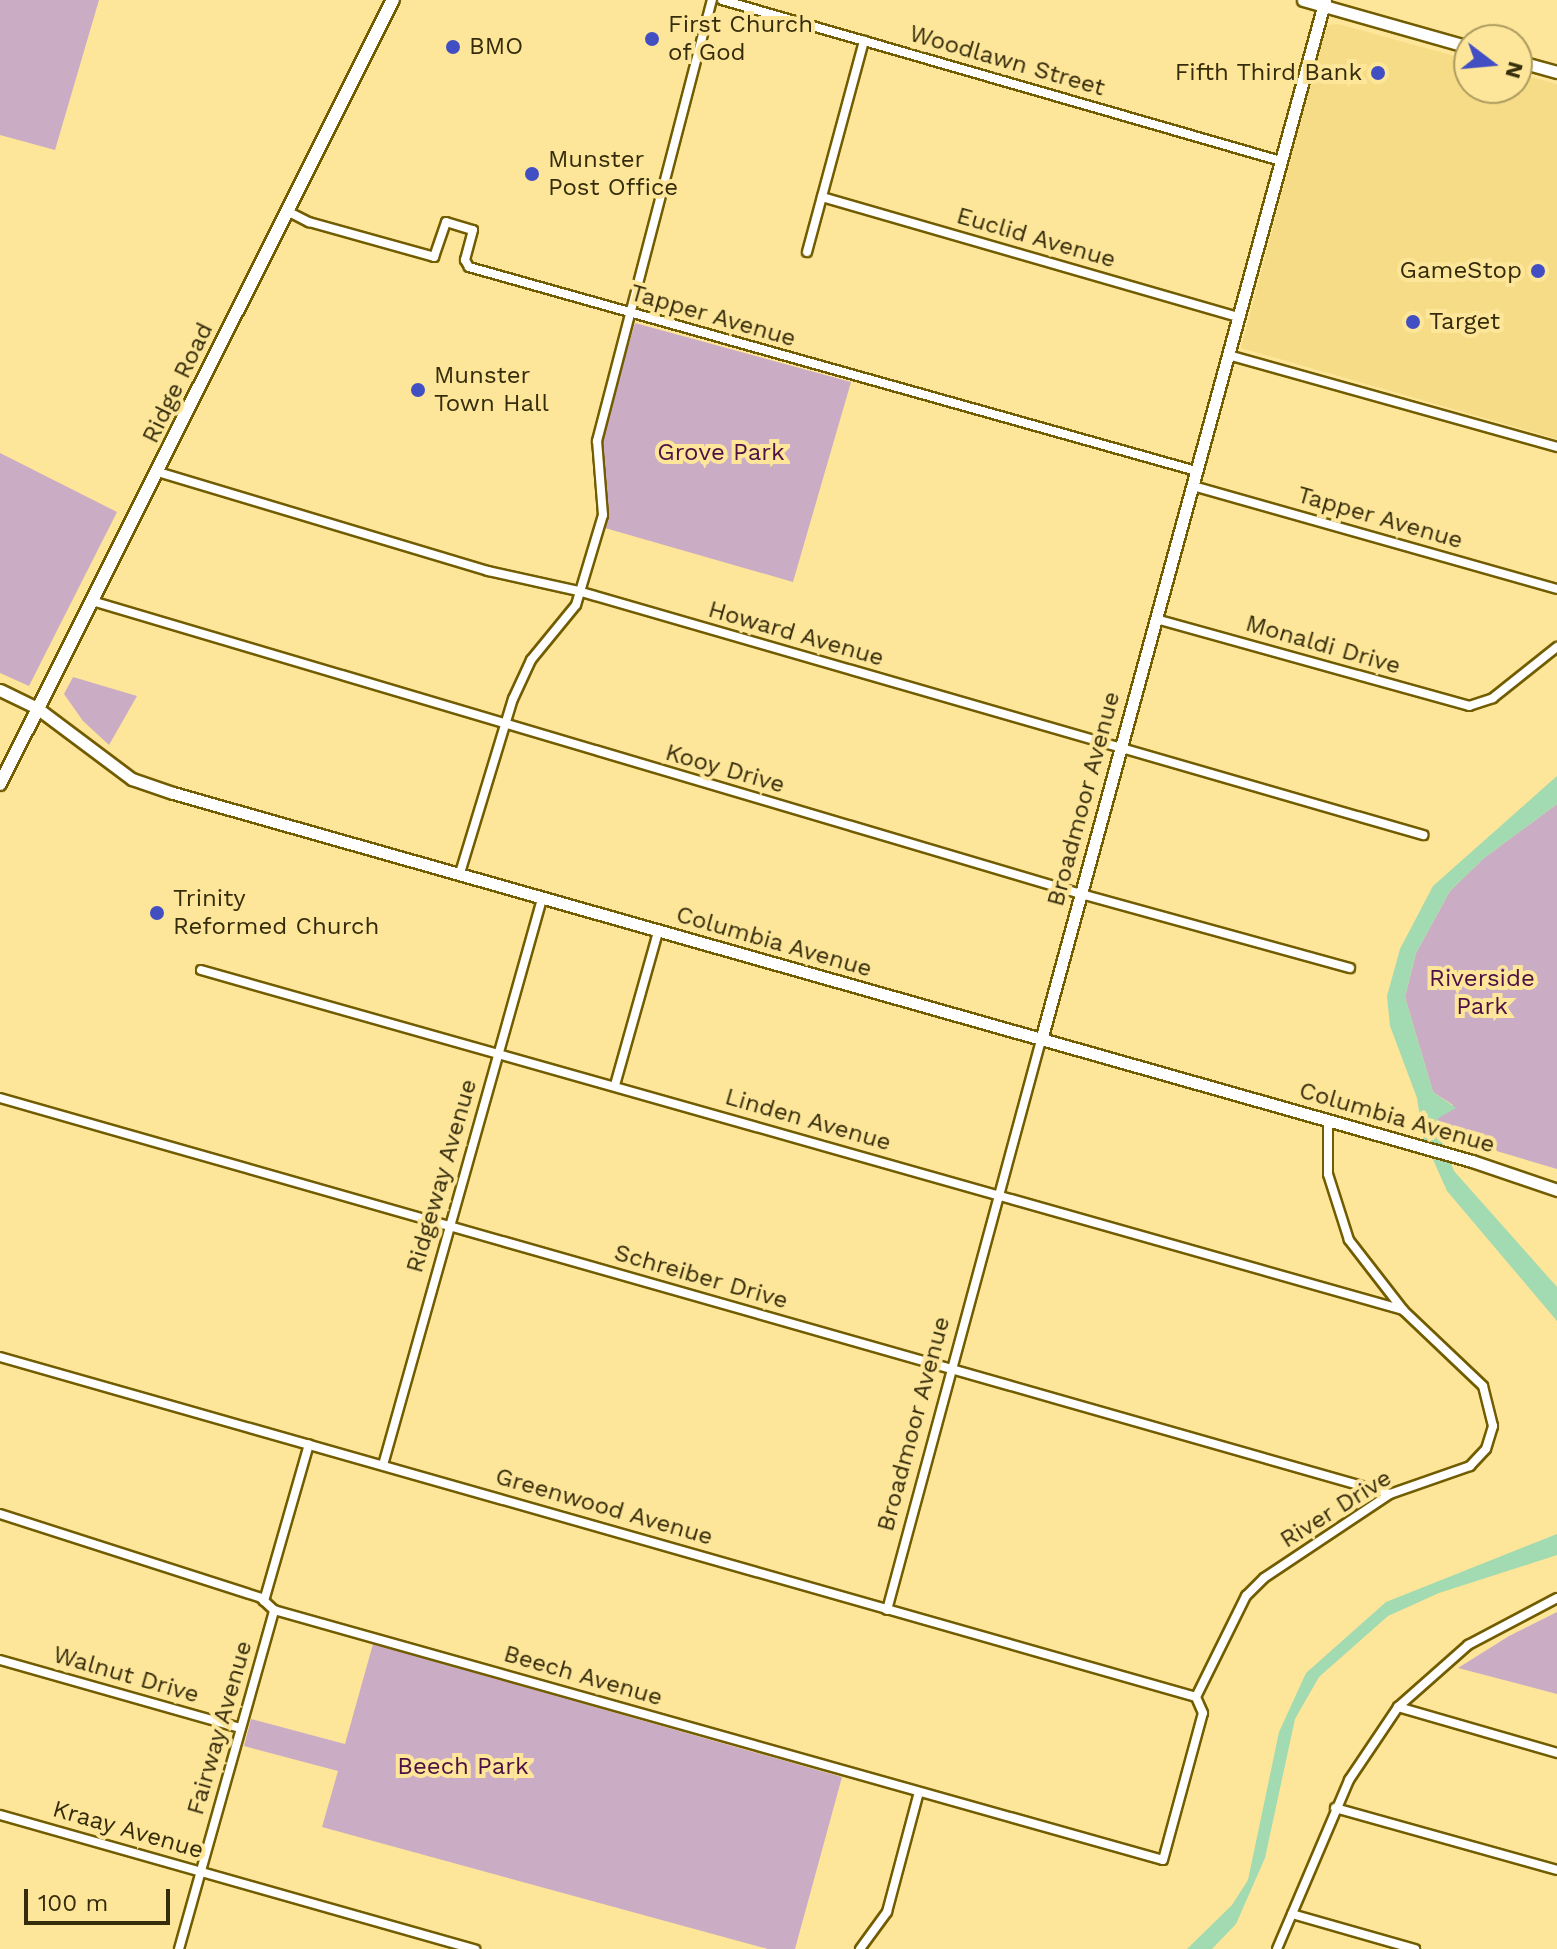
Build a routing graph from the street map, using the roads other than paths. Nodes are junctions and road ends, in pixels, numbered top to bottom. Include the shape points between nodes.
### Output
1 (393, 0) edge
2 (712, 0) edge
3 (722, 0) edge
4 (1303, 0) edge
5 (1324, 3) edge
6 (864, 41) junction
7 (1453, 42) edge
8 (1533, 65) edge
9 (1557, 72) edge
10 (1281, 161) junction
11 (822, 197) junction
12 (287, 211) junction
13 (807, 252) dead end
14 (631, 313) junction
15 (1238, 317) junction
16 (1228, 355) junction
17 (1557, 447) edge
18 (1196, 471) junction
19 (158, 472) junction
20 (1193, 486) junction
21 (1557, 589) edge
22 (578, 591) junction
23 (92, 601) junction
24 (1156, 619) junction
25 (1557, 647) edge
26 (0, 690) edge
27 (37, 708) junction
28 (506, 725) junction
29 (1120, 751) junction
30 (0, 784) edge
31 (1423, 835) dead end
32 (460, 873) junction
33 (1081, 894) junction
34 (542, 899) junction
35 (658, 932) junction
36 (1350, 968) dead end
37 (201, 970) dead end
38 (1041, 1040) junction
39 (498, 1052) junction
40 (615, 1085) junction
41 (0, 1098) edge
42 (1328, 1121) junction
43 (1557, 1190) edge
44 (1000, 1196) junction
45 (449, 1225) junction
46 (1404, 1311) junction
47 (0, 1357) edge
48 (951, 1370) junction
49 (309, 1444) junction
50 (383, 1465) junction
51 (1390, 1494) junction
52 (0, 1514) edge
53 (1557, 1598) edge
54 (264, 1601) junction
55 (274, 1610) junction
56 (887, 1610) junction
57 (0, 1660) edge
58 (1196, 1697) junction
59 (1398, 1707) junction
60 (241, 1728) junction
61 (1557, 1753) edge
62 (919, 1792) junction
63 (1335, 1808) junction
64 (0, 1815) edge
65 (1163, 1860) joint
66 (1557, 1870) edge
67 (201, 1872) junction
68 (1292, 1914) junction
69 (179, 1949) edge
70 (475, 1949) edge
71 (860, 1949) edge
72 (1277, 1949) edge
73 (1415, 1949) edge

1 - 12 main road, Ridge Road
2 - 14 street
3 - 6 street, Woodlawn Street
4 - 5 street
5 - 7 street
5 - 10 street, Broadmoor Avenue
6 - 10 street, Woodlawn Street
6 - 11 street
8 - 9 street
10 - 15 street, Broadmoor Avenue
11 - 13 street
11 - 15 street, Euclid Avenue
12 - 14 street, Tapper Avenue via 434,257 446,222 473,230 465,260 469,267
12 - 19 main road, Ridge Road
14 - 18 street, Tapper Avenue
14 - 22 street via 597,441 603,515
15 - 16 street, Broadmoor Avenue
16 - 17 street
16 - 18 street, Broadmoor Avenue
18 - 20 street, Broadmoor Avenue
19 - 22 street, Howard Avenue via 488,571
19 - 23 main road, Ridge Road
20 - 21 street, Tapper Avenue
20 - 24 street, Broadmoor Avenue
22 - 28 street via 571,614 531,660
22 - 29 street, Howard Avenue
23 - 27 main road, Ridge Road
23 - 28 street, Kooy Drive
24 - 25 street, Monaldi Drive via 1479,706
24 - 29 street, Broadmoor Avenue
26 - 27 street, Columbia Avenue
27 - 30 main road, Ridge Road
27 - 32 street, Columbia Avenue via 132,779
28 - 32 street
28 - 33 street, Kooy Drive
29 - 31 street, Howard Avenue
29 - 33 street, Broadmoor Avenue
32 - 34 street, Columbia Avenue
33 - 36 street, Kooy Drive
33 - 38 street, Broadmoor Avenue
34 - 35 street, Columbia Avenue
34 - 39 street, Ridgeway Avenue
35 - 38 street, Columbia Avenue
35 - 40 street
37 - 39 street, Linden Avenue
38 - 42 street, Columbia Avenue
38 - 44 street, Broadmoor Avenue
39 - 40 street, Linden Avenue
39 - 45 street, Ridgeway Avenue
40 - 44 street, Linden Avenue
41 - 45 street, Schreiber Drive
42 - 43 street, Columbia Avenue
42 - 46 street, River Drive via 1328,1174 1339,1217 1364,1263
44 - 46 street, Linden Avenue
44 - 48 street, Broadmoor Avenue
45 - 48 street, Schreiber Drive
45 - 50 street, Ridgeway Avenue
46 - 51 street, River Drive via 1483,1386 1493,1426 1486,1449 1470,1466
47 - 49 street, Greenwood Avenue
48 - 51 street, Schreiber Drive
48 - 56 street, Broadmoor Avenue
49 - 50 street, Greenwood Avenue
49 - 54 street
50 - 56 street, Greenwood Avenue
51 - 58 street, River Drive via 1254,1586 1232,1617
52 - 54 street, Beech Avenue
53 - 59 street via 1468,1645
54 - 55 street, Beech Avenue
55 - 60 street, Fairway Avenue
55 - 62 street, Beech Avenue
56 - 58 street, Greenwood Avenue
57 - 60 street, Walnut Drive
58 - 65 street, River Drive via 1203,1713
59 - 61 street
59 - 63 street
60 - 67 street, Fairway Avenue
62 - 65 street, Beech Avenue
62 - 71 street via 887,1912
63 - 66 street
63 - 68 street
64 - 67 street, Kraay Avenue
67 - 69 street, Fairway Avenue
67 - 70 street, Kraay Avenue
68 - 72 street
68 - 73 street

